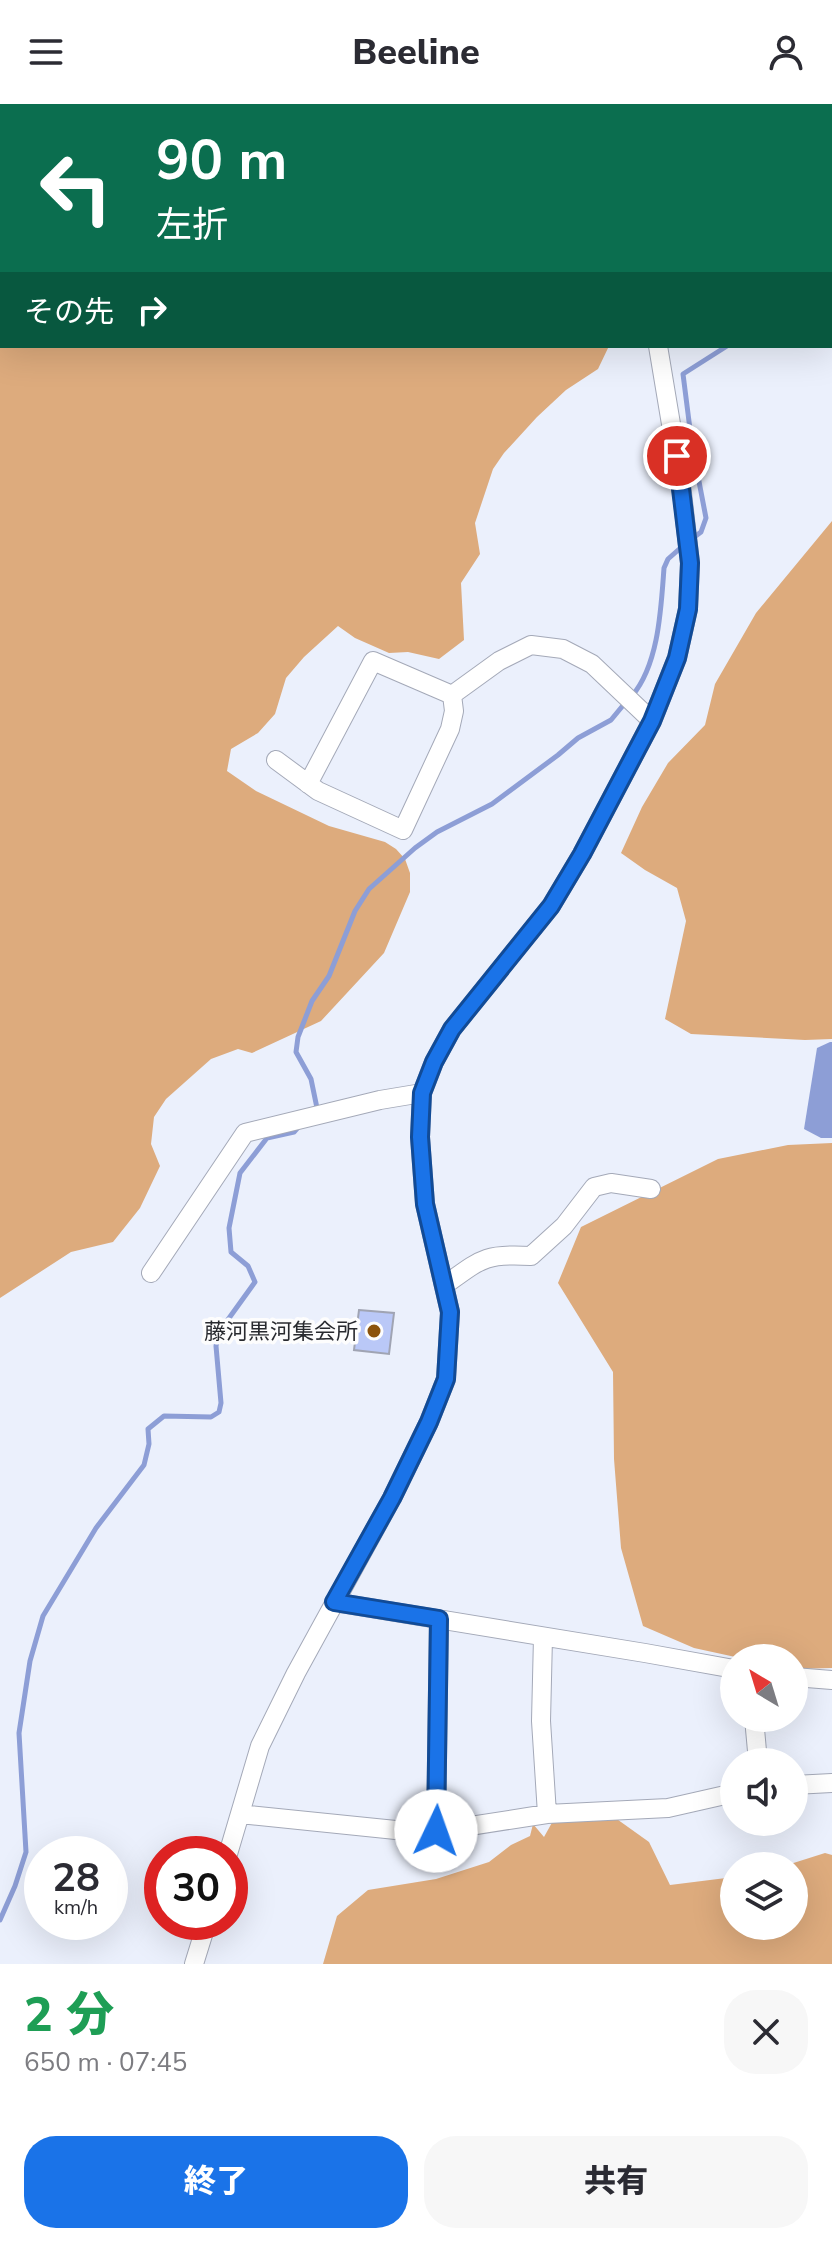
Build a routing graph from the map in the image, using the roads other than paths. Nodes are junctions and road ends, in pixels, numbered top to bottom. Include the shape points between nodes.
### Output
1 (658, 348) edge
2 (452, 695) junction
3 (652, 721) junction
4 (276, 760) dead end
5 (308, 784) junction
6 (422, 1093) junction
7 (651, 1189) dead end
8 (151, 1273) dead end
9 (445, 1285) junction
10 (334, 1602) junction
11 (439, 1619) junction
12 (543, 1637) junction
13 (720, 1666) edge
14 (808, 1678) edge
15 (832, 1680) edge
16 (832, 1783) edge
17 (808, 1784) edge
18 (720, 1796) edge
19 (240, 1814) junction
20 (547, 1814) junction
21 (436, 1831) junction
22 (233, 1836) edge
23 (201, 1940) edge
24 (194, 1964) edge

1 - 3 street via 690,563 680,646
2 - 3 street via 531,645 563,649 592,664
2 - 5 street via 373,661
2 - 5 street via 450,729 403,830
3 - 6 street via 551,906 452,1029
4 - 5 street
6 - 8 street via 245,1133
6 - 9 street via 425,1204
7 - 9 street via 611,1183 594,1187 564,1226 531,1256 480,1259
9 - 10 street via 450,1312 446,1379 392,1498
10 - 11 street
10 - 19 street via 260,1746
11 - 12 street
11 - 21 street
12 - 13 street
12 - 20 street
14 - 15 street
16 - 17 street
18 - 20 street via 668,1808
19 - 21 street
19 - 22 street
20 - 21 street
23 - 24 street

